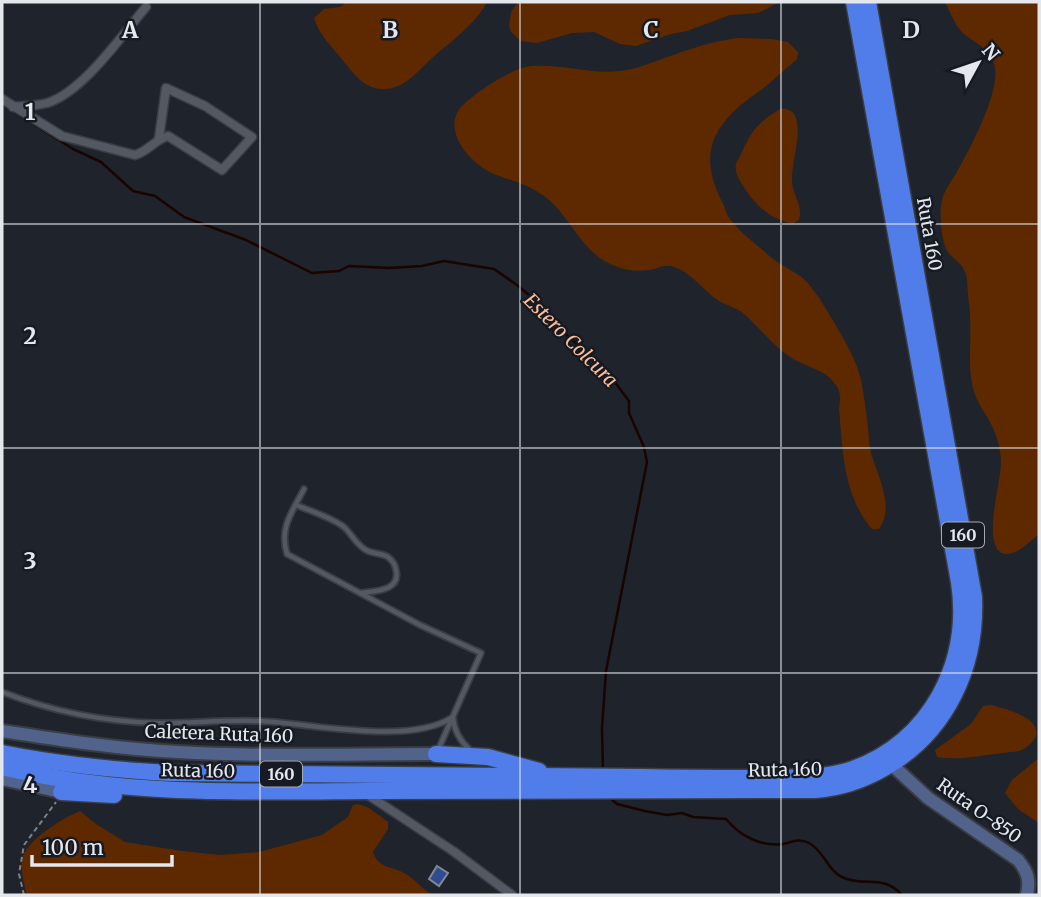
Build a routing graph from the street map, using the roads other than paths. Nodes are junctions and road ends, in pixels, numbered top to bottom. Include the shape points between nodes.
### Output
1 (854, 2) edge
2 (868, 2) edge
3 (146, 7) dead end
4 (2, 99) edge
5 (13, 107) junction
6 (159, 138) junction
7 (304, 489) dead end
8 (296, 505) junction
9 (360, 593) junction
10 (2, 692) edge
11 (453, 717) junction
12 (2, 732) edge
13 (2, 753) edge
14 (436, 754) junction
15 (488, 757) junction
16 (891, 764) junction
17 (2, 766) edge
18 (561, 778) junction
19 (2, 779) edge
20 (596, 784) junction
21 (615, 784) junction
22 (165, 789) junction
23 (362, 791) junction
24 (61, 792) joint
25 (512, 895) edge
26 (1027, 895) edge

1 - 21 highway, Ruta 160 / 160 via 959,582 962,622 956,659 939,698 922,721 890,750 853,769 811,777
2 - 16 highway, Ruta 160 / 160 via 975,613 969,659 951,702 933,728
3 - 5 street via 76,86 47,103
4 - 5 street
5 - 6 street via 62,136 135,155 144,153
6 - 6 street via 168,136 222,170 252,137 205,106 166,88
7 - 8 lane
8 - 9 lane via 283,541 287,554
8 - 9 lane via 343,526 362,548 391,559 397,575 393,585
9 - 11 lane via 481,653
10 - 11 lane via 68,712 134,722 259,721 396,731 433,727
11 - 14 lane
11 - 15 lane via 464,745
12 - 14 street, Caletera Ruta 160 via 178,752
13 - 18 highway, Ruta 160 / 160 via 135,771
14 - 15 highway
15 - 18 highway
16 - 21 highway, Ruta 160 / 160 via 858,781 828,789
16 - 26 street, Ruta O-850 via 928,798 1018,860 1030,880
17 - 22 highway, Ruta 160 / 160 via 98,785
18 - 20 highway, Ruta 160 / 160
19 - 24 street
20 - 21 highway, Ruta 160 / 160
20 - 23 highway, Ruta 160 / 160
22 - 23 highway, Ruta 160 / 160
22 - 24 highway via 105,795
23 - 25 street

